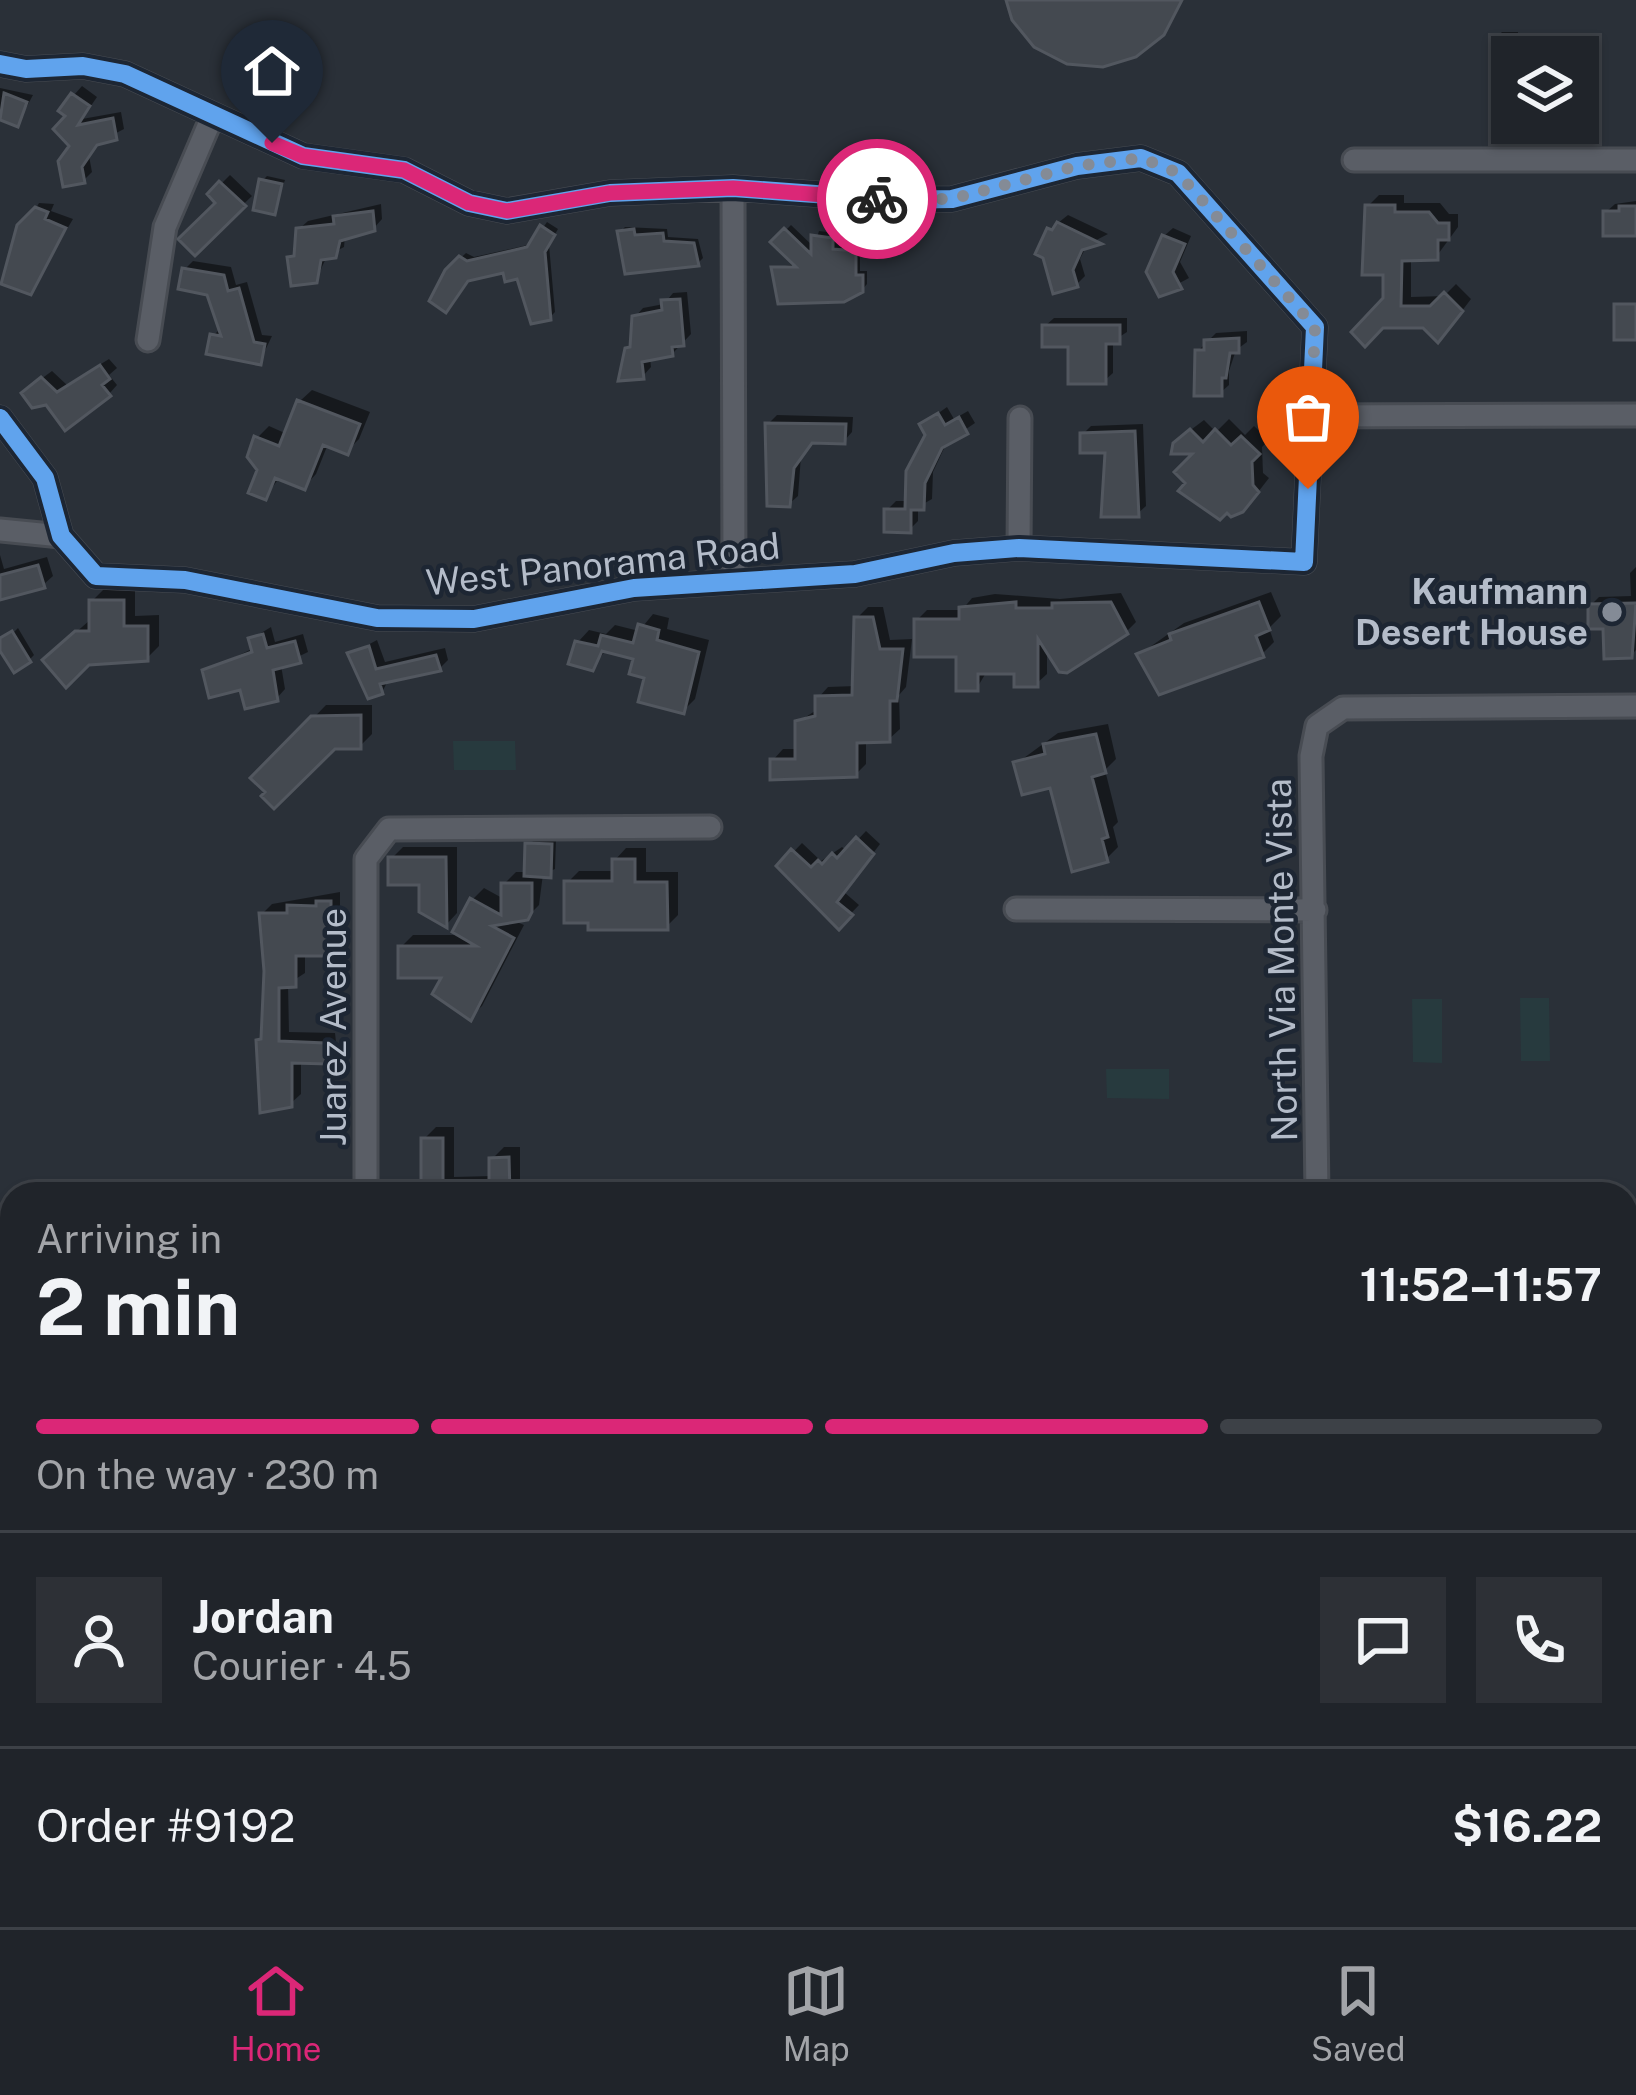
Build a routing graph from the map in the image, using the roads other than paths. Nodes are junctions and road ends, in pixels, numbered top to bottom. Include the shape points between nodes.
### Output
1 (0, 64) edge
2 (212, 117) junction
3 (1354, 160) dead end
4 (1636, 160) edge
5 (733, 188) junction
6 (148, 340) dead end
7 (1636, 415) edge
8 (1312, 416) junction
9 (0, 418) edge
10 (1020, 418) dead end
11 (0, 530) edge
12 (61, 536) junction
13 (1019, 548) junction
14 (734, 578) junction
15 (1636, 706) edge
16 (710, 826) dead end
17 (1016, 909) dead end
18 (1315, 910) junction
19 (366, 1182) edge
20 (1317, 1182) edge

1 - 2 street via 125,74
2 - 5 street via 303,156 404,170 469,203 507,211 610,193
2 - 6 street via 165,227
3 - 4 street
5 - 8 street via 952,199 1142,158 1178,173 1315,327
5 - 14 street
7 - 8 street
8 - 13 street, West Panorama Road via 1304,562
9 - 12 street via 45,478
10 - 13 street
11 - 12 street
12 - 14 street, West Panorama Road via 96,576 184,580 376,618 474,619
13 - 14 street, West Panorama Road via 855,574
15 - 18 street, North Via Monte Vista via 1343,708 1316,726 1311,757
16 - 19 street, Juarez Avenue via 389,829 366,860
17 - 18 street
18 - 20 street, North Via Monte Vista

